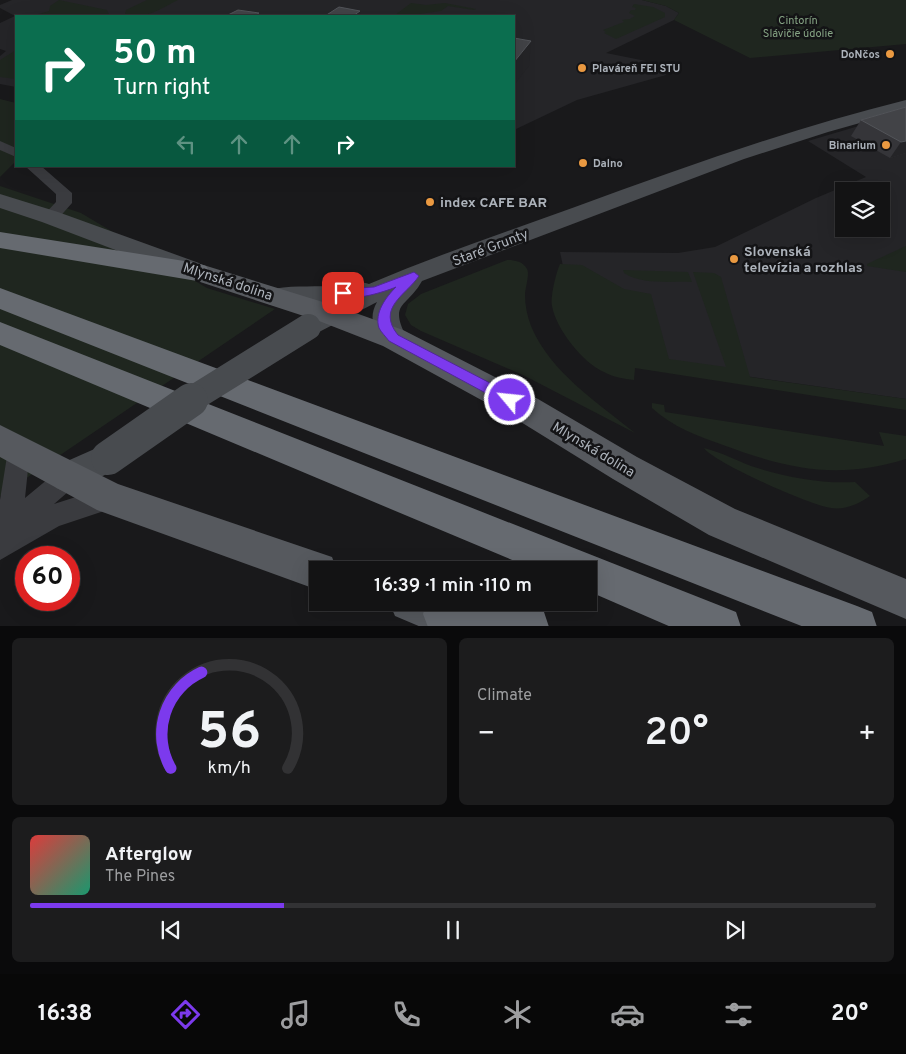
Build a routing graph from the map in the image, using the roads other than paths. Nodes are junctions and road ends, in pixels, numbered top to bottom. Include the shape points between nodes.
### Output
1 (906, 105) edge
2 (0, 145) edge
3 (15, 152) edge
4 (33, 167) edge
5 (0, 201) edge
6 (50, 218) junction
7 (0, 240) edge
8 (198, 272) junction
9 (414, 276) junction
10 (375, 291) junction
11 (277, 297) junction
12 (0, 298) edge
13 (318, 320) junction
14 (0, 333) edge
15 (393, 338) junction
16 (9, 445) edge
17 (88, 487) junction
18 (0, 530) edge
19 (0, 540) edge
20 (0, 547) edge
21 (560, 561) edge
22 (309, 568) edge
23 (597, 576) edge
24 (906, 599) edge
25 (443, 614) edge
26 (528, 626) edge
27 (721, 626) edge
28 (857, 626) edge

1 - 9 street, Staré Grunty via 742,153
2 - 3 street
4 - 6 street via 64,193 64,203
5 - 6 street, Mlynská dolina
6 - 8 street, Mlynská dolina
7 - 8 highway
8 - 11 main road, Mlynská dolina
9 - 10 street, Staré Grunty
9 - 15 street via 392,298 385,311 385,327
10 - 11 street
10 - 13 street, Staré Grunty
11 - 13 main road, Mlynská dolina
12 - 28 highway
13 - 15 main road, Mlynská dolina
13 - 17 street, Staré Grunty, bridge via 152,425 108,458
14 - 21 highway
15 - 24 main road, Mlynská dolina via 527,409 722,522
16 - 17 main road
16 - 18 street via 15,494 9,515
17 - 19 street via 40,500
17 - 20 street via 72,509 51,517
17 - 22 main road
23 - 27 highway
25 - 26 highway

